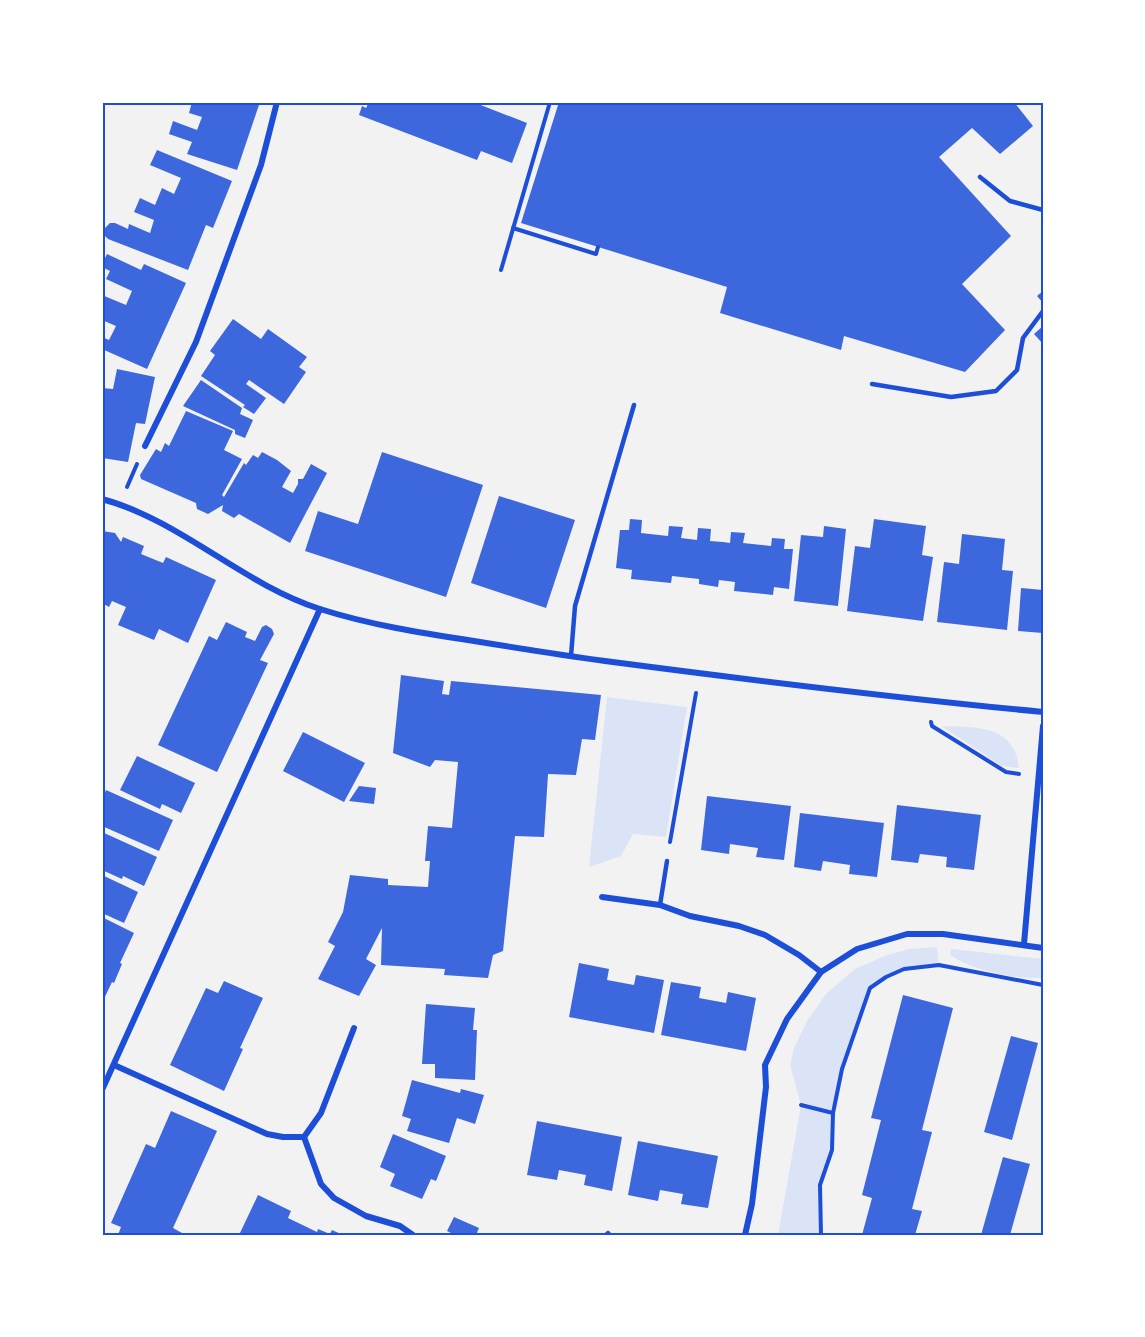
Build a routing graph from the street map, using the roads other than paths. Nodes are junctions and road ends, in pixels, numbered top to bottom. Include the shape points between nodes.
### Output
1 (278, 102) edge
2 (980, 177) dead end
3 (1043, 210) edge
4 (1043, 311) edge
5 (872, 384) dead end
6 (634, 405) dead end
7 (146, 446) road end
8 (102, 499) edge
9 (320, 609) junction
10 (571, 656) junction
11 (1043, 712) edge
12 (1043, 726) edge
13 (667, 861) road end
14 (602, 897) dead end
15 (660, 905) junction
16 (1024, 944) junction
17 (1043, 948) edge
18 (821, 972) junction
19 (354, 1028) dead end
20 (114, 1065) junction
21 (102, 1090) edge
22 (304, 1137) junction
23 (413, 1235) edge
24 (745, 1235) edge

1 - 7 street via 261,165 196,342
2 - 3 lane via 1010,201
4 - 5 lane via 1023,338 1017,370 996,391 951,397
6 - 10 lane via 575,606
8 - 9 street via 161,523 279,593
9 - 10 street via 377,625
9 - 20 street
10 - 11 street
12 - 16 street
13 - 15 lane
14 - 15 street
15 - 18 street via 765,935
16 - 17 street
16 - 18 street via 943,934 907,934 857,949
18 - 24 street via 787,1018 765,1065 766,1087
19 - 22 street via 321,1113
20 - 21 street
20 - 22 street via 267,1134
22 - 23 street via 321,1184 334,1198

